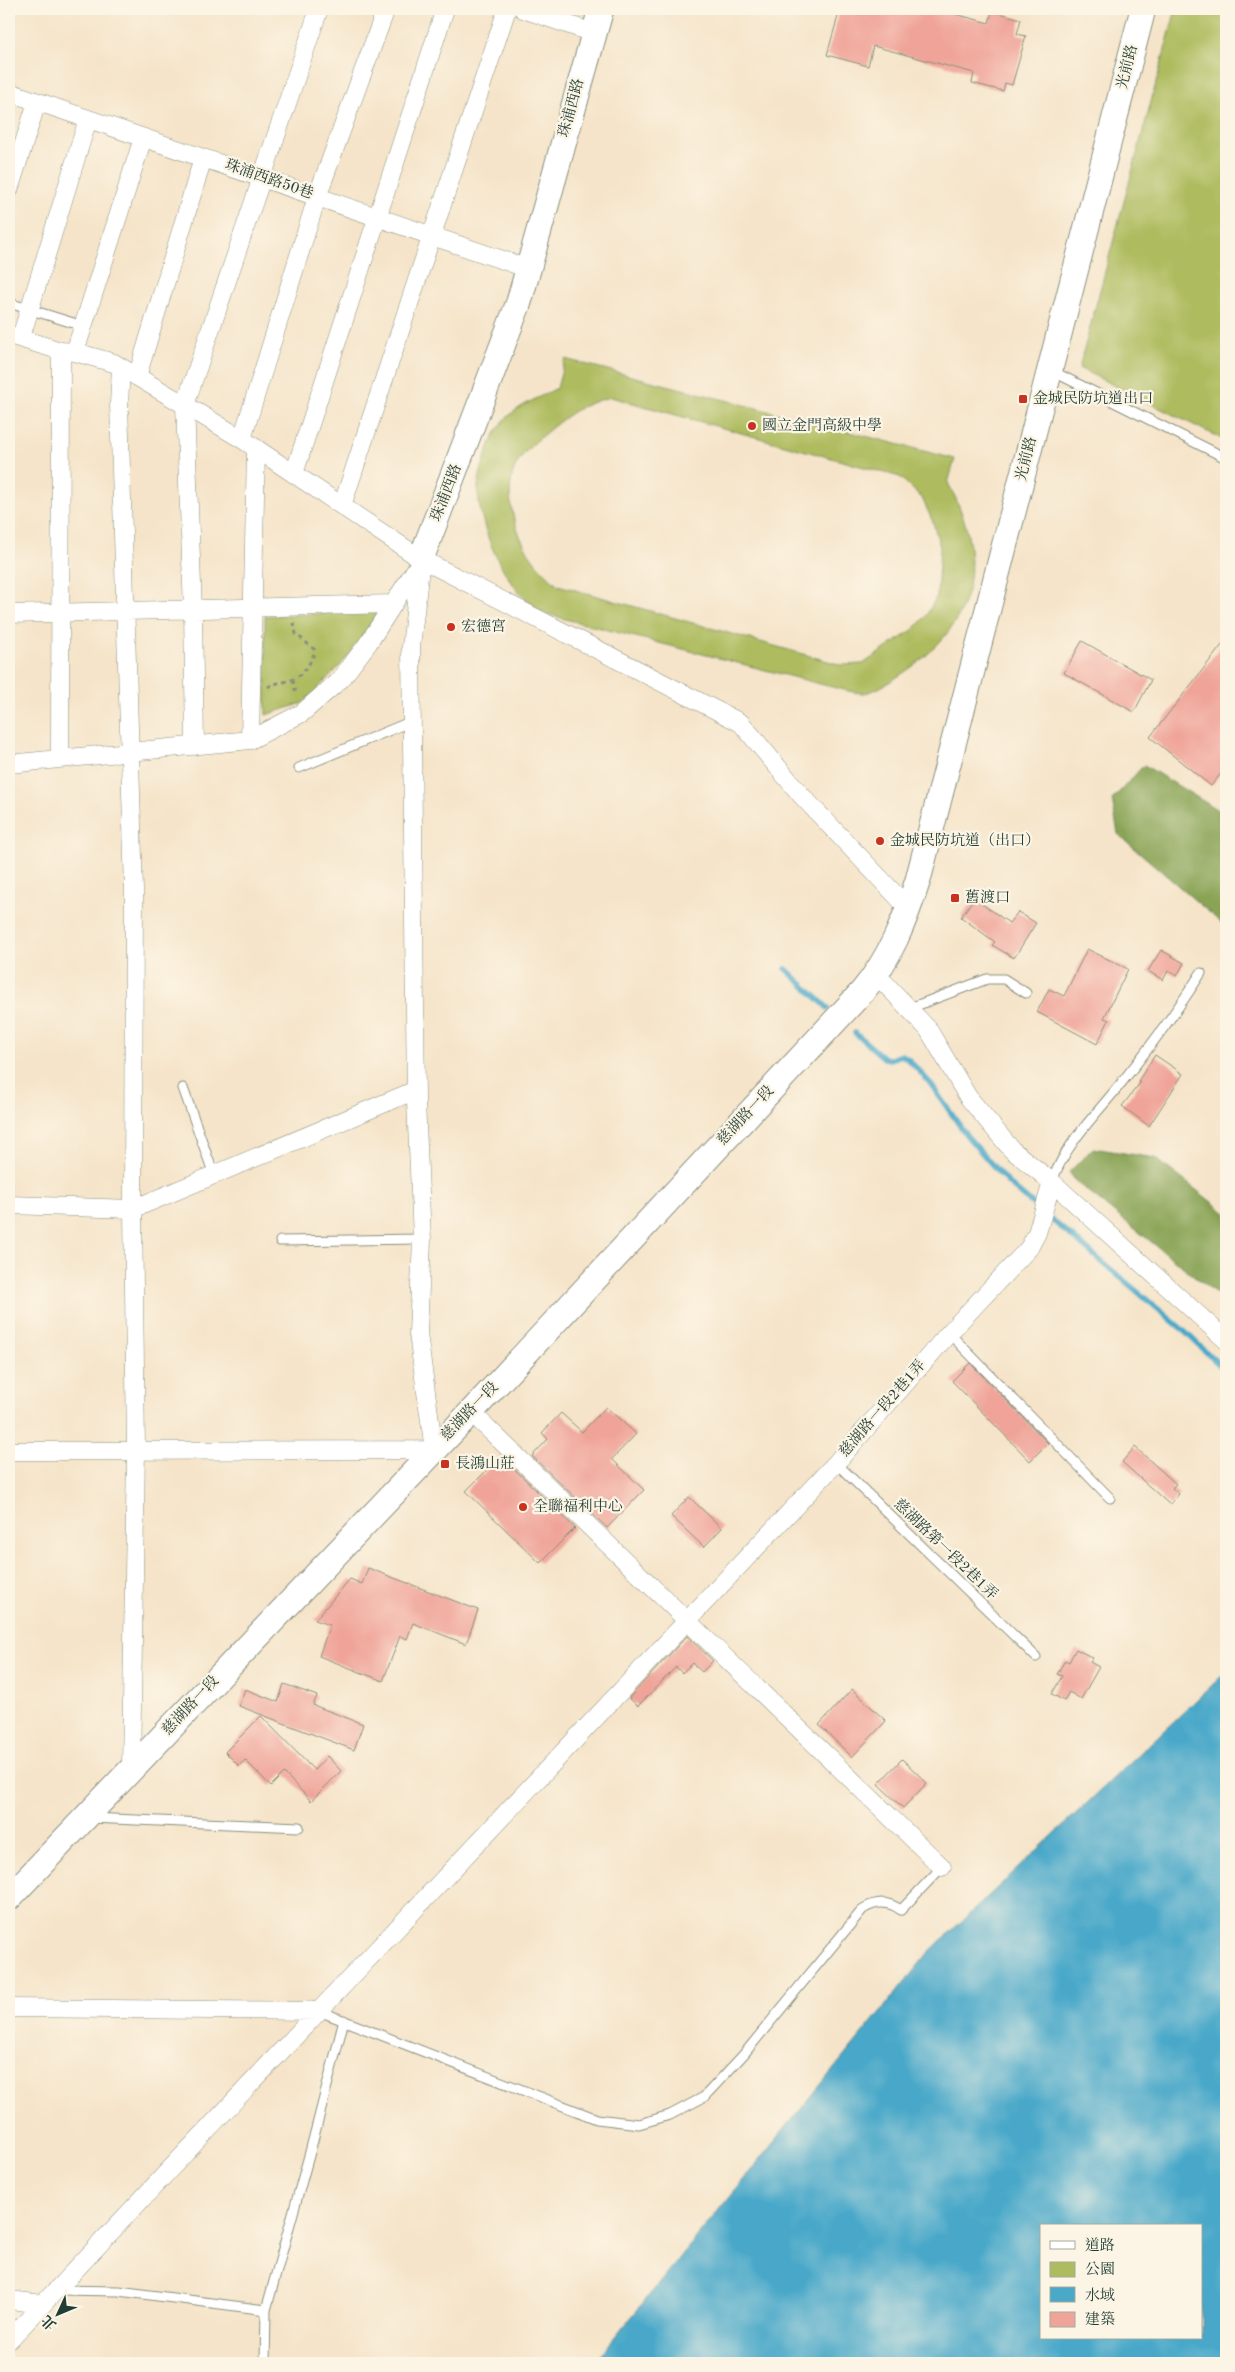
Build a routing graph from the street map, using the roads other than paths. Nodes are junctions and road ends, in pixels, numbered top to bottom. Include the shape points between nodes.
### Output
1 (319, 9) edge
2 (386, 9) edge
3 (446, 9) edge
4 (507, 9) edge
5 (523, 9) edge
6 (601, 9) edge
7 (1143, 9) edge
8 (593, 33) junction
9 (9, 92) edge
10 (37, 102) junction
11 (88, 119) junction
12 (143, 138) junction
13 (203, 158) junction
14 (262, 178) junction
15 (9, 190) edge
16 (317, 197) junction
17 (378, 218) junction
18 (433, 236) junction
19 (528, 269) junction
20 (9, 303) edge
21 (29, 309) junction
22 (83, 326) junction
23 (15, 336) edge
24 (68, 351) junction
25 (121, 367) junction
26 (1050, 369) junction
27 (137, 376) junction
28 (185, 405) junction
29 (249, 444) junction
30 (1226, 458) edge
31 (294, 474) junction
32 (342, 506) junction
33 (422, 559) junction
34 (393, 604) junction
35 (253, 608) junction
36 (193, 610) junction
37 (124, 612) junction
38 (60, 613) junction
39 (9, 614) edge
40 (412, 721) junction
41 (250, 740) junction
42 (195, 746) junction
43 (132, 752) junction
44 (60, 758) junction
45 (9, 764) edge
46 (299, 768) dead end
47 (909, 909) junction
48 (1201, 973) dead end
49 (877, 975) junction
50 (1026, 993) dead end
51 (910, 1008) junction
52 (182, 1088) dead end
53 (416, 1090) junction
54 (214, 1175) junction
55 (1050, 1189) junction
56 (9, 1205) edge
57 (133, 1209) junction
58 (422, 1239) junction
59 (280, 1241) dead end
60 (950, 1333) junction
61 (1226, 1340) edge
62 (471, 1412) junction
63 (136, 1450) junction
64 (434, 1450) junction
65 (9, 1451) edge
66 (836, 1463) junction
67 (1110, 1498) dead end
68 (687, 1619) junction
69 (1036, 1658) dead end
70 (131, 1768) junction
71 (85, 1817) junction
72 (299, 1827) dead end
73 (942, 1867) joint
74 (9, 1898) edge
75 (9, 2008) edge
76 (319, 2011) junction
77 (344, 2020) junction
78 (56, 2290) junction
79 (9, 2300) edge
80 (43, 2304) junction
81 (266, 2310) junction
82 (9, 2340) edge
83 (264, 2363) edge

1 - 14 street
2 - 16 street
3 - 17 street
4 - 18 street
5 - 8 street
6 - 8 main road, 珠浦西路
7 - 26 main road, 光前路
8 - 19 main road, 珠浦西路
9 - 10 street, 珠浦西路50巷
10 - 11 street, 珠浦西路50巷
10 - 15 street
11 - 12 street, 珠浦西路50巷
11 - 21 street
12 - 13 street, 珠浦西路50巷
12 - 22 street
13 - 14 street, 珠浦西路50巷
13 - 27 street
14 - 16 street, 珠浦西路50巷
14 - 28 street
16 - 17 street, 珠浦西路50巷
16 - 29 street
17 - 18 street, 珠浦西路50巷
17 - 31 street
18 - 19 street, 珠浦西路50巷
18 - 32 street
19 - 33 main road, 珠浦西路 via 520,302
20 - 21 lane
21 - 22 lane
21 - 23 street
22 - 24 street
23 - 24 street
24 - 25 street
24 - 38 street
25 - 27 street
25 - 37 street
26 - 30 lane
26 - 47 main road, 光前路
27 - 28 street
28 - 29 street
28 - 36 street
29 - 31 street
29 - 35 street
31 - 32 street
32 - 33 street
33 - 34 street, 珠浦西路
33 - 40 street via 411,647
33 - 47 street via 741,723 801,795
34 - 35 street
34 - 41 street, 珠浦西路 via 341,679 302,713
35 - 36 street
35 - 41 street
36 - 37 street
36 - 42 street
37 - 38 street
37 - 43 street
38 - 39 street
38 - 44 street
40 - 46 lane
40 - 53 street
41 - 42 street
42 - 43 street
43 - 44 street
43 - 57 street
44 - 45 street
47 - 49 main road, 慈湖路一段
48 - 55 lane via 1136,1065 1067,1150
49 - 51 street
49 - 62 main road, 慈湖路一段
50 - 51 lane via 998,978 987,979
51 - 55 street via 937,1042 980,1113
52 - 54 lane
53 - 54 street
53 - 58 street
54 - 57 street
55 - 60 street, 慈湖路一段2巷1弄 via 1042,1220 1029,1248
55 - 61 street
56 - 57 street
57 - 63 street
58 - 59 lane
58 - 64 street via 418,1334
60 - 66 street, 慈湖路一段2巷1弄
60 - 67 lane
62 - 64 main road, 慈湖路一段
62 - 68 street
63 - 64 street
63 - 65 street
63 - 70 street
64 - 70 main road, 慈湖路一段
66 - 68 street, 慈湖路一段2巷1弄
66 - 69 lane, 慈湖路第一段2巷1弄
68 - 73 street
68 - 76 street, 慈湖路一段2巷1弄
70 - 71 main road, 慈湖路一段
71 - 72 lane
71 - 74 main road, 慈湖路一段
73 - 77 lane via 901,1910 884,1903 874,1903 863,1909 744,2054 704,2097 670,2115 640,2124 597,2119
75 - 76 street
76 - 77 lane
76 - 78 street, 慈湖路一段2巷1弄
77 - 81 lane
78 - 80 street, 慈湖路一段2巷1弄
78 - 81 lane via 119,2291
79 - 80 street
80 - 82 street, 慈湖路一段2巷1弄
81 - 83 lane

